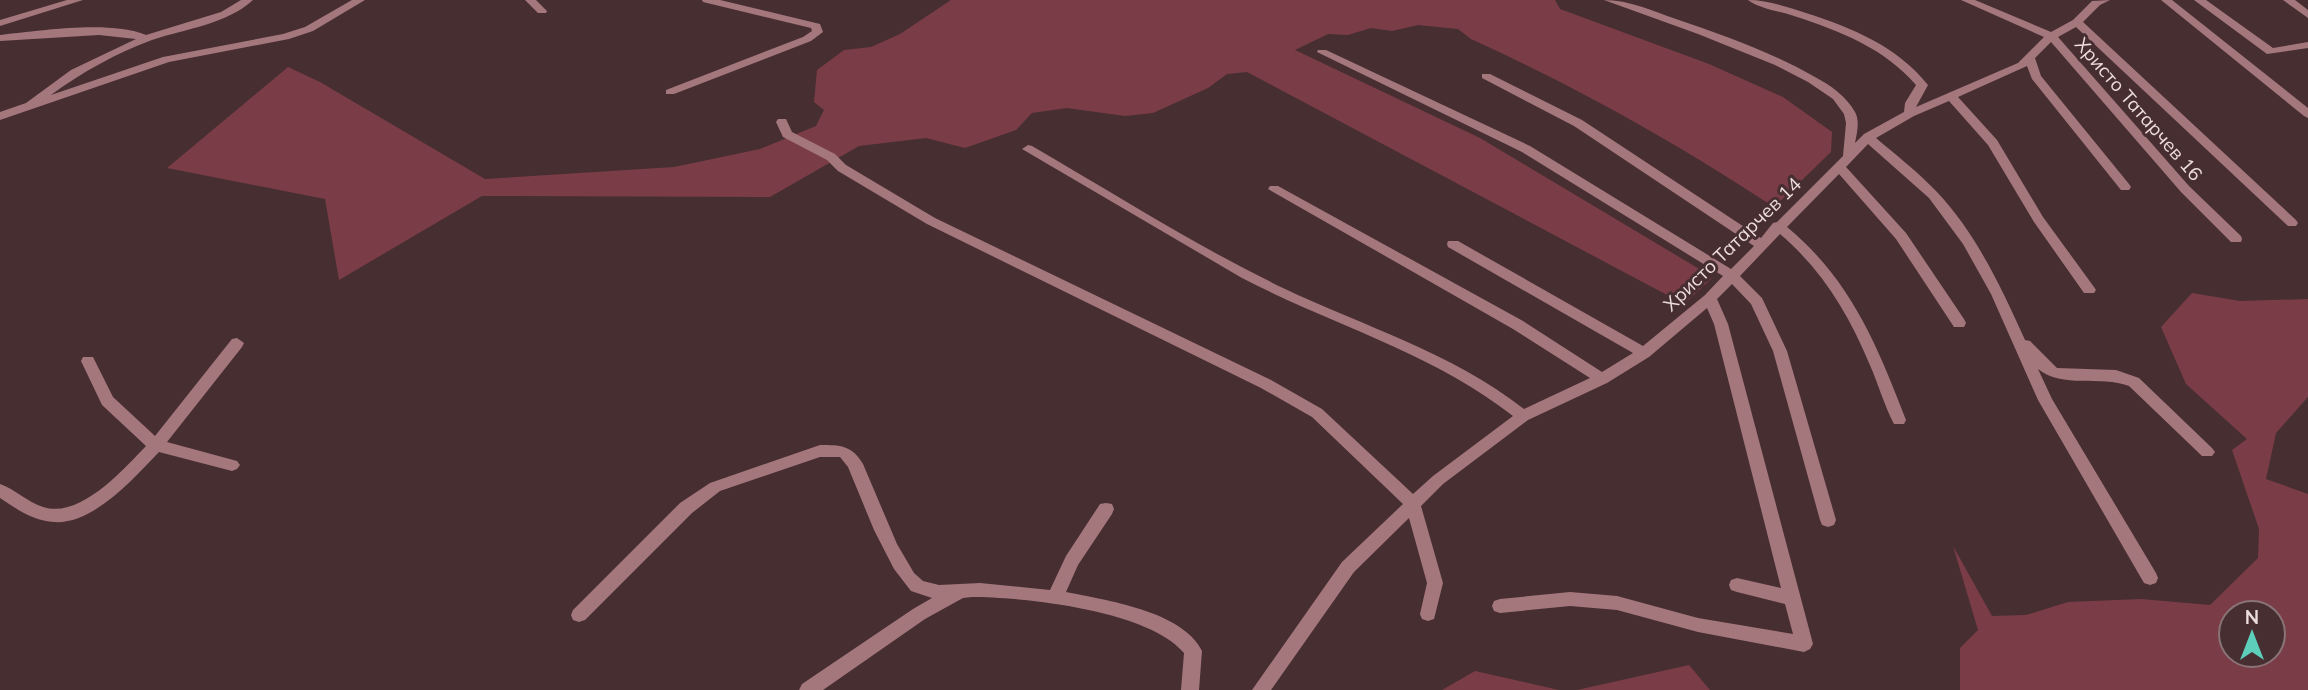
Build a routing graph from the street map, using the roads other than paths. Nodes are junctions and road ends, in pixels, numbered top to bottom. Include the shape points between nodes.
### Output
1 (78, 0) edge
2 (248, 0) edge
3 (360, 0) edge
4 (530, 0) edge
5 (707, 0) edge
6 (1609, 0) edge
7 (1753, 0) edge
8 (1966, 0) edge
9 (2105, 0) edge
10 (2166, 0) edge
11 (2199, 0) edge
12 (2288, 0) edge
13 (542, 11) dead end
14 (2308, 15) edge
15 (2077, 22) junction
16 (0, 23) edge
17 (2052, 37) junction
18 (0, 38) edge
19 (145, 39) junction
20 (2308, 45) edge
21 (1322, 52) dead end
22 (2030, 58) junction
23 (1486, 76) dead end
24 (670, 92) dead end
25 (1952, 98) junction
26 (24, 110) junction
27 (1910, 114) junction
28 (2308, 114) edge
29 (0, 116) edge
30 (782, 122) dead end
31 (1868, 137) junction
32 (1028, 149) dead end
33 (1848, 155) junction
34 (1839, 167) junction
35 (2125, 187) dead end
36 (1274, 189) dead end
37 (2292, 223) dead end
38 (1778, 226) junction
39 (2236, 239) dead end
40 (1453, 244) dead end
41 (1762, 245) junction
42 (1731, 275) junction
43 (2089, 290) dead end
44 (1710, 298) junction
45 (1959, 323) dead end
46 (2011, 323) junction
47 (237, 343) dead end
48 (1644, 353) junction
49 (88, 361) dead end
50 (1602, 379) junction
51 (1523, 416) junction
52 (1899, 420) dead end
53 (155, 445) junction
54 (2207, 452) dead end
55 (232, 465) dead end
56 (0, 490) edge
57 (1412, 503) junction
58 (1106, 509) dead end
59 (1828, 520) dead end
60 (2150, 578) dead end
61 (1737, 584) dead end
62 (965, 590) junction
63 (1055, 598) junction
64 (1792, 598) junction
65 (1500, 606) dead end
66 (1428, 614) dead end
67 (579, 615) dead end
68 (808, 690) edge
69 (1190, 690) edge
70 (1261, 690) edge

1 - 16 street
2 - 19 street via 225,14
3 - 26 street via 285,37 167,59
4 - 13 street
5 - 24 street via 805,22 816,26 818,32
6 - 33 street via 1773,59 1810,80 1850,112
7 - 27 street via 1848,32 1900,64 1922,85
8 - 17 street, Христо Татарчев 16
9 - 15 street, Христо Татарчев 14
10 - 28 street
11 - 20 street via 2271,52
12 - 14 street
15 - 17 street, Христо Татарчев 14
15 - 37 street
17 - 22 street, Христо Татарчев 14
17 - 39 street, Христо Татарчев 16 via 2177,180
18 - 19 street via 119,32
19 - 26 street via 75,72
21 - 42 street via 1526,149
22 - 25 street, Христо Татарчев 14
22 - 35 street via 2036,77
23 - 41 street via 1578,122
25 - 27 street, Христо Татарчев 14
25 - 43 street via 1993,143 2038,219
26 - 29 street
27 - 31 street, Христо Татарчев 14
30 - 57 street via 787,134 831,156 842,168 930,221 1307,407 1335,427
31 - 33 street, Христо Татарчев 14
31 - 46 street via 1908,170 1957,225
32 - 51 street via 1274,289 1462,372
33 - 34 street, Христо Татарчев 14
34 - 38 street, Христо Татарчев 14
34 - 45 street via 1902,236
36 - 50 street via 1518,325
38 - 41 street, Христо Татарчев 14
38 - 52 street via 1812,255 1841,290 1865,333
40 - 48 street
41 - 42 street, Христо Татарчев 14
42 - 44 street, Христо Татарчев 14
42 - 59 street via 1757,301 1780,351
44 - 48 street, Христо Татарчев 14
44 - 64 street via 1721,324
46 - 54 street via 2036,359 2054,373 2116,375 2134,382
46 - 60 street via 2045,400
47 - 53 street
48 - 50 street, Христо Татарчев 14
49 - 53 street via 107,401
50 - 51 street, Христо Татарчев 14
51 - 57 street, Христо Татарчев 14
53 - 55 street
53 - 56 street via 93,504 61,516 43,514
57 - 66 street via 1435,583
57 - 70 street, Христо Татарчев 14 via 1348,566
58 - 63 street via 1072,561
61 - 64 street
62 - 63 street
62 - 67 street via 924,590 908,578 855,464 848,454 830,450 708,491
62 - 68 street via 928,608
63 - 69 street via 1125,614 1182,635 1193,651
64 - 65 street via 1804,644 1698,625 1617,603 1570,599

